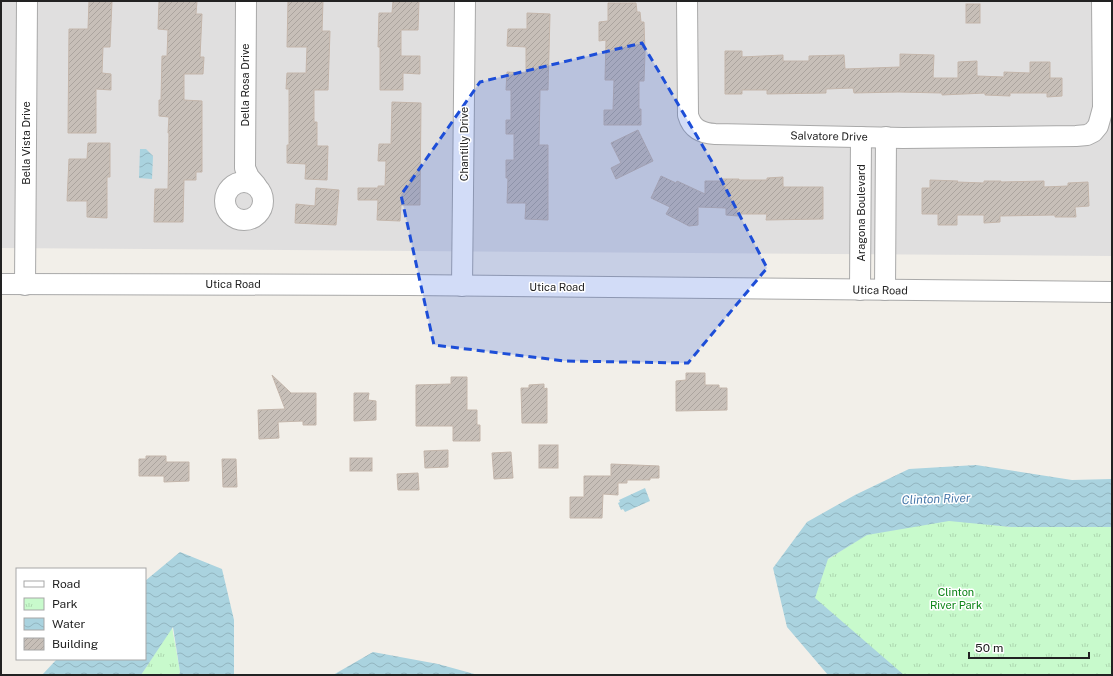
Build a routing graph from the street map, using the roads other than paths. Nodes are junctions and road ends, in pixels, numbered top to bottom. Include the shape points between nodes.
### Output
1 (27, 1) edge
2 (246, 1) edge
3 (465, 1) edge
4 (687, 1) edge
5 (1102, 1) edge
6 (861, 137) junction
7 (886, 137) junction
8 (245, 168) junction
9 (256, 185) junction
10 (232, 186) junction
11 (1, 284) edge
12 (25, 285) junction
13 (462, 286) junction
14 (860, 290) junction
15 (885, 290) junction
16 (1112, 292) edge

1 - 12 street, Bella Vista Drive
2 - 8 street, Della Rosa Drive
3 - 13 street, Chantilly Drive
4 - 6 street, Salvatore Drive via 687,107 690,122 695,128 715,134
5 - 7 street, Salvatore Drive via 1102,108 1098,126 1093,132 1076,136
6 - 7 street, Salvatore Drive
6 - 14 street, Aragona Boulevard
7 - 15 street
8 - 9 street
8 - 10 street
9 - 10 street via 244,181
9 - 10 street via 263,195 262,208 254,217 242,220 230,215 227,210 227,191
11 - 12 street, Utica Road
12 - 13 street, Utica Road
13 - 14 street, Utica Road
14 - 15 street, Utica Road
15 - 16 street, Utica Road

